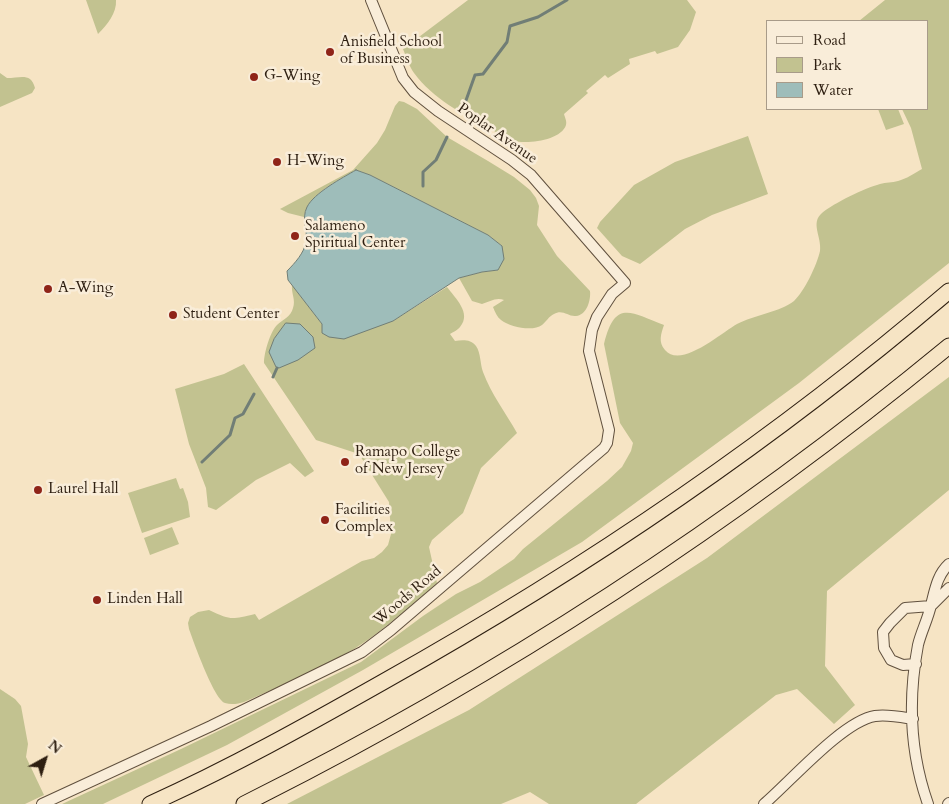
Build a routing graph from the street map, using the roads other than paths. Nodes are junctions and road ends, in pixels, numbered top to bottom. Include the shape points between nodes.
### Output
1 (371, 0) edge
2 (625, 283) joint
3 (949, 291) edge
4 (949, 346) edge
5 (949, 564) edge
6 (949, 588) edge
7 (931, 606) junction
8 (916, 664) junction
9 (913, 719) junction
10 (42, 804) edge
11 (150, 804) edge
12 (244, 804) edge
13 (764, 804) edge
14 (928, 804) edge

1 - 2 street, Poplar Avenue via 403,78 414,92 531,175
2 - 10 street, Woods Road via 612,294 597,316 589,351 609,430 604,448 362,652
3 - 11 highway via 765,436 577,566 454,642 311,723
4 - 12 highway via 768,487 616,592 434,703
5 - 7 street via 937,581
6 - 7 street
7 - 8 street
7 - 8 street via 906,608 883,632 884,648 891,660 903,665
8 - 9 street
9 - 13 street via 875,716 852,725
9 - 14 street via 915,758

